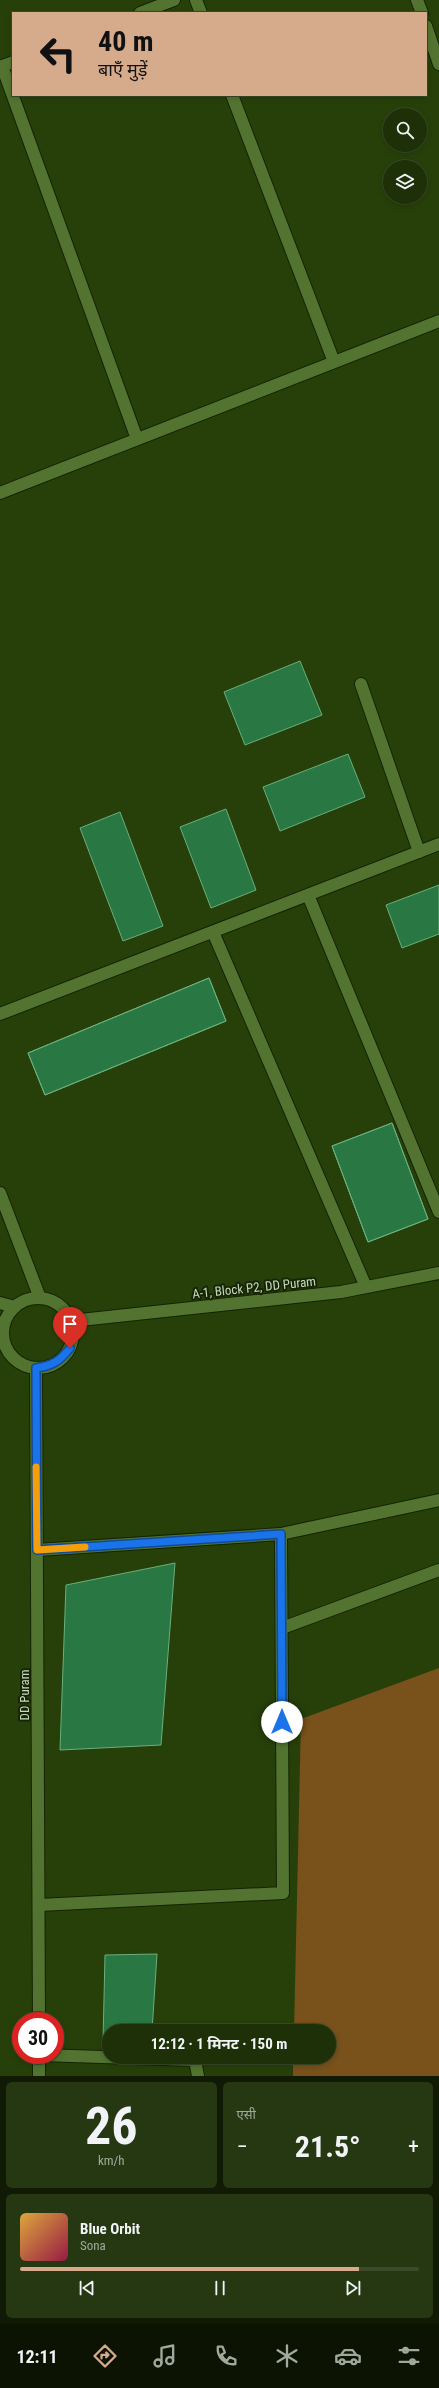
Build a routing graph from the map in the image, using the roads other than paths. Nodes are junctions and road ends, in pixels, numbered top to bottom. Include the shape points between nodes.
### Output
1 (174, 0) edge
2 (196, 0) edge
3 (417, 0) edge
4 (143, 12) edge
5 (201, 12) edge
6 (422, 12) edge
7 (427, 29) edge
8 (439, 64) edge
9 (5, 65) edge
10 (12, 85) edge
11 (16, 96) edge
12 (232, 96) edge
13 (439, 321) edge
14 (334, 362) junction
15 (137, 439) junction
16 (0, 493) edge
17 (362, 684) dead end
18 (439, 844) edge
19 (419, 852) junction
20 (308, 895) junction
21 (212, 932) junction
22 (0, 1014) edge
23 (0, 1193) edge
24 (439, 1212) edge
25 (439, 1274) edge
26 (366, 1287) junction
27 (40, 1298) junction
28 (0, 1303) edge
29 (15, 1307) junction
30 (71, 1321) junction
31 (0, 1353) edge
32 (12, 1356) junction
33 (36, 1368) junction
34 (439, 1500) edge
35 (281, 1534) junction
36 (37, 1550) junction
37 (439, 1570) edge
38 (282, 1628) junction
39 (39, 1905) junction
40 (39, 2012) edge
41 (64, 2056) edge
42 (39, 2064) edge
43 (39, 2076) edge
44 (198, 2076) edge

1 - 4 street
2 - 5 street
3 - 6 street
7 - 8 street
9 - 10 street
11 - 15 street
12 - 14 street
13 - 14 street
14 - 15 street
15 - 16 street
17 - 19 street
18 - 19 street
19 - 20 street
20 - 21 street
20 - 24 street
21 - 22 street
21 - 26 street
23 - 27 street
25 - 26 street, A-1, Block P2, DD Puram
26 - 30 street, A-1, Block P2, DD Puram via 341,1292
27 - 29 street via 27,1300
27 - 30 street via 54,1302 64,1310
28 - 29 street
29 - 32 street via 7,1318 3,1331 5,1344
30 - 33 street via 73,1335 70,1348 61,1359 50,1366
31 - 32 street
32 - 33 street via 23,1364
33 - 36 street, DD Puram
34 - 35 street
35 - 36 street
35 - 38 street
36 - 39 street, DD Puram
37 - 38 street
38 - 39 street via 283,1893
39 - 40 street, DD Puram
41 - 44 street via 195,2060
42 - 43 street

